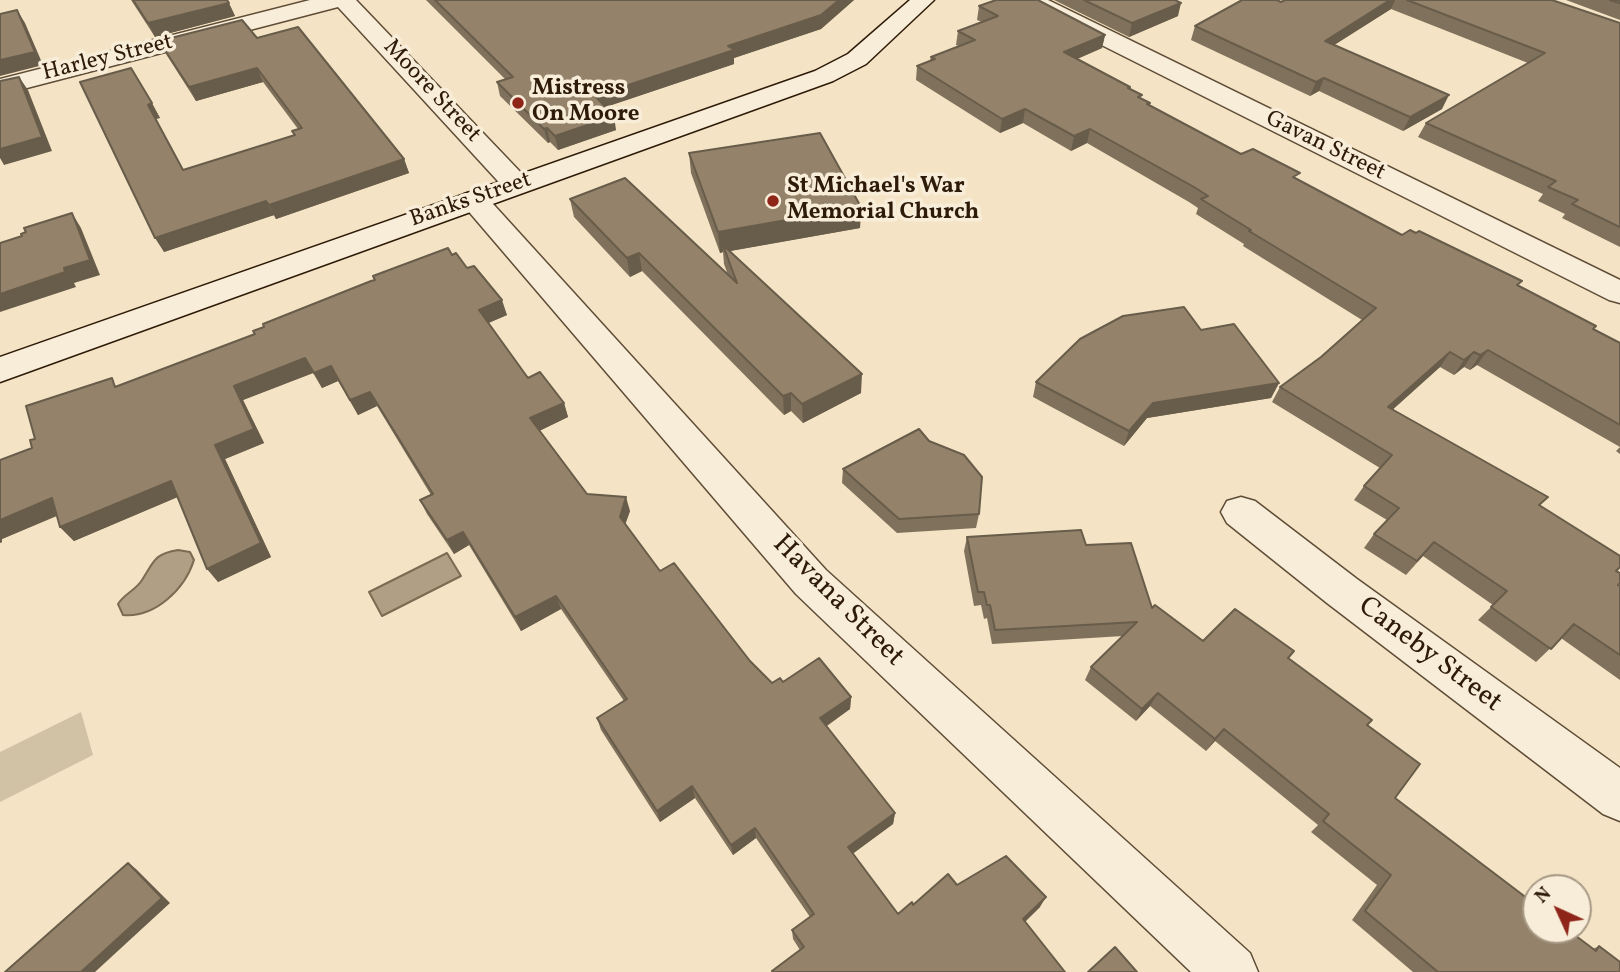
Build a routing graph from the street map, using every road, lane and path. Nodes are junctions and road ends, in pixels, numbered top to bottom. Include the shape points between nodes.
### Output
1 (337, 0) edge
2 (344, 0) edge
3 (923, 0) edge
4 (1030, 0) edge
5 (0, 87) edge
6 (517, 185) junction
7 (474, 200) junction
8 (1620, 293) edge
9 (0, 370) edge
10 (1241, 512) dead end
11 (1620, 797) edge
12 (1231, 972) edge

1 - 5 street, Harley Street
2 - 6 street, Moore Street
3 - 6 street, Banks Street via 857,59 824,76
4 - 8 street, Gavan Street
6 - 7 street, Banks Street
7 - 9 street, Banks Street
7 - 12 street, Havana Street via 811,582
10 - 11 street, Caneby Street

